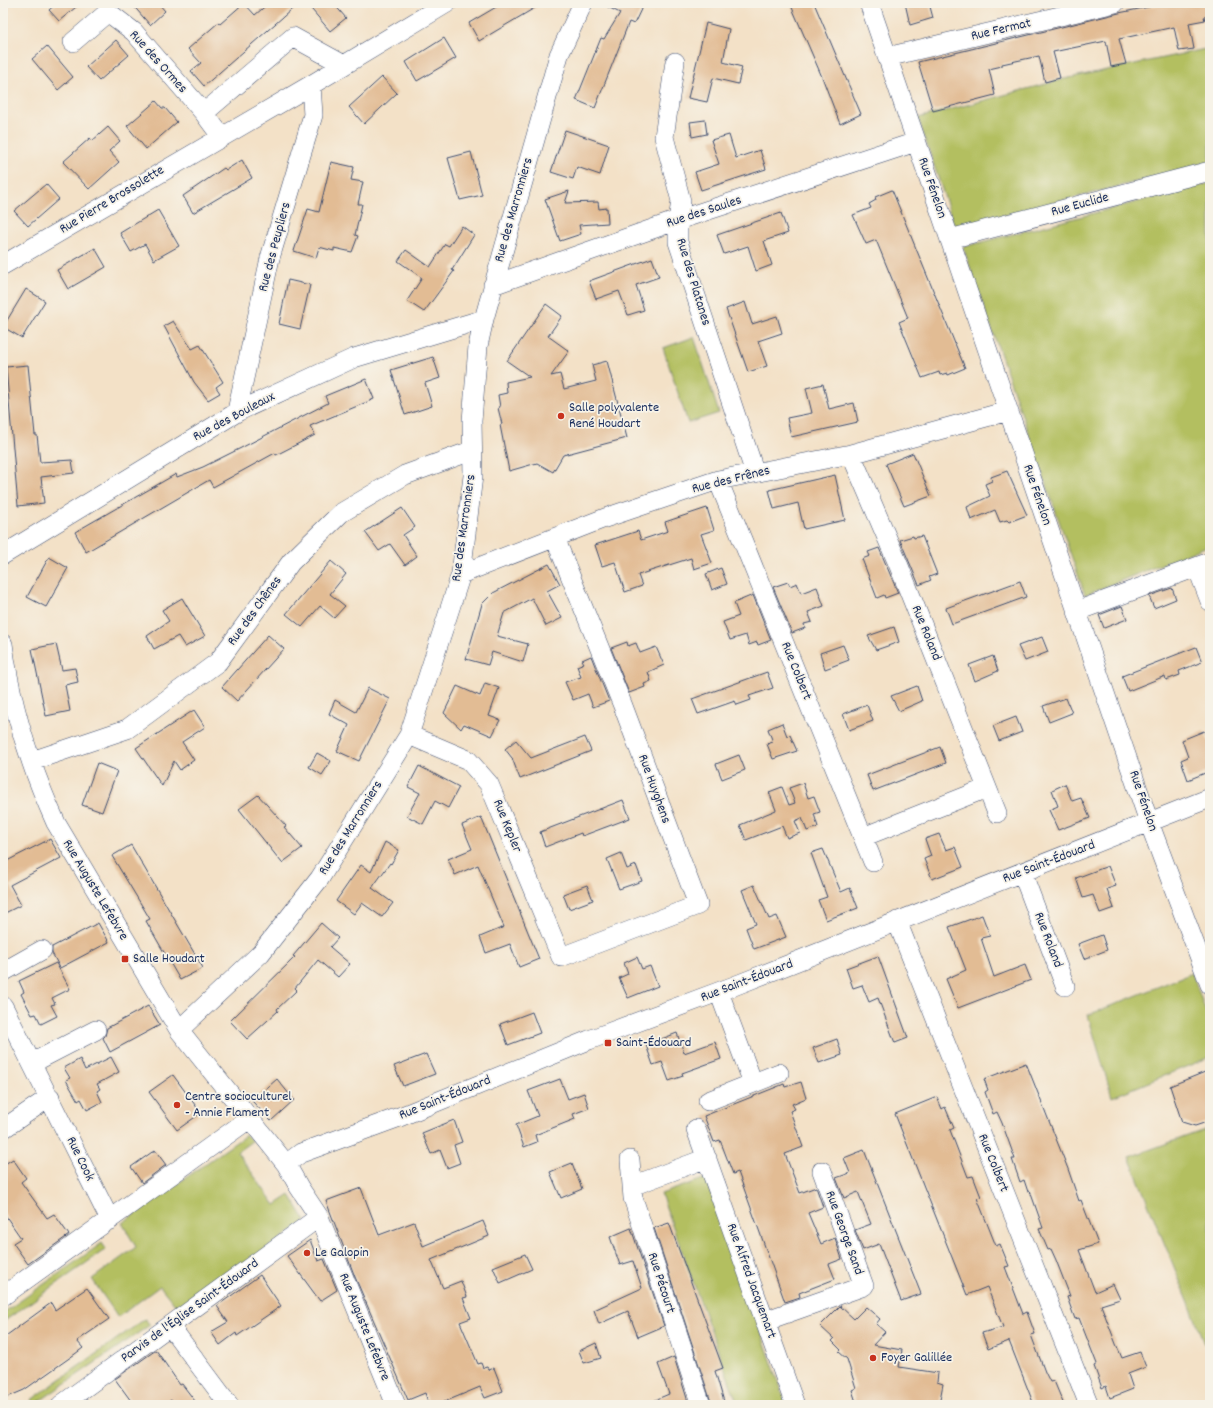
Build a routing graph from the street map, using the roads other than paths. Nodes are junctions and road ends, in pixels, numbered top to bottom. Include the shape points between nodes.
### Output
1 (447, 3) edge
2 (583, 3) edge
3 (869, 3) edge
4 (1115, 3) edge
5 (73, 42) dead end
6 (887, 57) junction
7 (675, 62) dead end
8 (344, 65) junction
9 (311, 85) junction
10 (204, 113) junction
11 (222, 136) junction
12 (916, 142) junction
13 (1210, 171) edge
14 (678, 220) junction
15 (950, 239) junction
16 (3, 265) edge
17 (493, 285) junction
18 (484, 319) junction
19 (237, 411) junction
20 (1008, 411) junction
21 (472, 451) junction
22 (852, 454) junction
23 (756, 473) junction
24 (718, 480) junction
25 (555, 538) junction
26 (3, 554) edge
27 (1204, 564) edge
28 (461, 574) junction
29 (1210, 601) edge
30 (1077, 611) junction
31 (3, 644) edge
32 (409, 735) junction
33 (32, 761) junction
34 (987, 788) junction
35 (1210, 798) edge
36 (997, 812) dead end
37 (1149, 822) junction
38 (862, 837) junction
39 (873, 862) dead end
40 (1022, 872) junction
41 (897, 921) junction
42 (42, 950) dead end
43 (561, 957) joint
44 (3, 972) edge
45 (1210, 985) edge
46 (1065, 986) dead end
47 (719, 992) junction
48 (6, 1018) edge
49 (96, 1030) dead end
50 (179, 1030) junction
51 (32, 1064) junction
52 (779, 1073) dead end
53 (753, 1083) junction
54 (50, 1097) junction
55 (708, 1101) dead end
56 (250, 1119) junction
57 (3, 1129) edge
58 (696, 1129) dead end
59 (706, 1158) junction
60 (630, 1160) dead end
61 (286, 1164) junction
62 (822, 1171) dead end
63 (632, 1186) junction
64 (319, 1217) junction
65 (110, 1220) junction
66 (3, 1296) edge
67 (766, 1324) junction
68 (170, 1326) junction
69 (61, 1405) edge
70 (229, 1405) edge
71 (396, 1405) edge
72 (701, 1405) edge
73 (795, 1405) edge
74 (1088, 1405) edge

1 - 8 street, Rue Pierre Brossolette
2 - 17 street, Rue des Marronniers via 559,54
3 - 6 street, Rue Fénelon
4 - 6 street, Rue Fermat
5 - 10 street, Rue des Ormes via 108,12 134,32
6 - 12 street, Rue Fénelon
7 - 14 street, Rue des Platanes via 664,137 681,201
8 - 9 street, Rue Pierre Brossolette
8 - 10 street via 293,37
9 - 11 street, Rue Pierre Brossolette
9 - 19 street, Rue des Peupliers via 313,115 270,258
10 - 11 street
11 - 16 street, Rue Pierre Brossolette
12 - 14 street, Rue des Saules
12 - 15 street, Rue Fénelon
13 - 15 street, Rue Euclide
14 - 17 street, Rue des Saules
14 - 23 street, Rue des Platanes via 678,242
15 - 20 street, Rue Fénelon
17 - 18 street, Rue des Marronniers
18 - 19 street, Rue des Bouleaux via 354,358
18 - 21 street, Rue des Marronniers via 478,346
19 - 26 street, Rue des Bouleaux
20 - 22 street, Rue des Frênes
20 - 30 street, Rue Fénelon
21 - 28 street, Rue des Marronniers via 473,476
21 - 33 street, Rue des Chênes via 405,475 341,513 291,562 218,662 127,728
22 - 23 street, Rue des Frênes
22 - 34 street, Rue Roland
23 - 24 street, Rue des Frênes
24 - 25 street, Rue des Frênes via 604,518
24 - 38 street, Rue Colbert
25 - 28 street, Rue des Frênes
25 - 43 street, Rue Huyghens via 623,706 698,905
27 - 29 street
27 - 30 street
28 - 32 street, Rue des Marronniers
30 - 37 street, Rue Fénelon
31 - 33 street, Rue Auguste Lefebvre via 8,681
32 - 43 street, Rue Kepler via 468,760 489,784
32 - 50 street, Rue des Marronniers via 320,878 261,953
33 - 50 street, Rue Auguste Lefebvre via 41,790 56,823
34 - 36 street, Rue Roland
34 - 38 street
35 - 37 street, Rue Saint-Édouard
37 - 40 street, Rue Saint-Édouard
37 - 45 street, Rue Fénelon
38 - 39 street, Rue Colbert
40 - 41 street, Rue Saint-Édouard
40 - 46 street, Rue Roland
41 - 47 street, Rue Saint-Édouard
41 - 74 street, Rue Colbert
42 - 44 street
47 - 53 street
47 - 61 street, Rue Saint-Édouard via 589,1040 402,1116 300,1153
48 - 51 street, Rue Cook
49 - 51 street
50 - 56 street, Rue Auguste Lefebvre
51 - 54 street, Rue Cook
52 - 53 street
53 - 55 street
54 - 57 street
54 - 65 street, Rue Cook
56 - 61 street, Rue Auguste Lefebvre
56 - 65 street
58 - 59 street, Rue Alfred Jacquemart
59 - 63 street
59 - 67 street, Rue Alfred Jacquemart
60 - 63 street, Rue Pécourt
61 - 64 street, Rue Auguste Lefebvre
62 - 67 street, Rue George Sand via 864,1286 776,1317
63 - 72 street, Rue Pécourt via 633,1198
64 - 68 street, Parvis de l'Église Saint-Édouard
64 - 71 street, Rue Auguste Lefebvre
65 - 66 street
67 - 73 street, Rue Alfred Jacquemart
68 - 69 street, Parvis de l'Église Saint-Édouard
68 - 70 street

